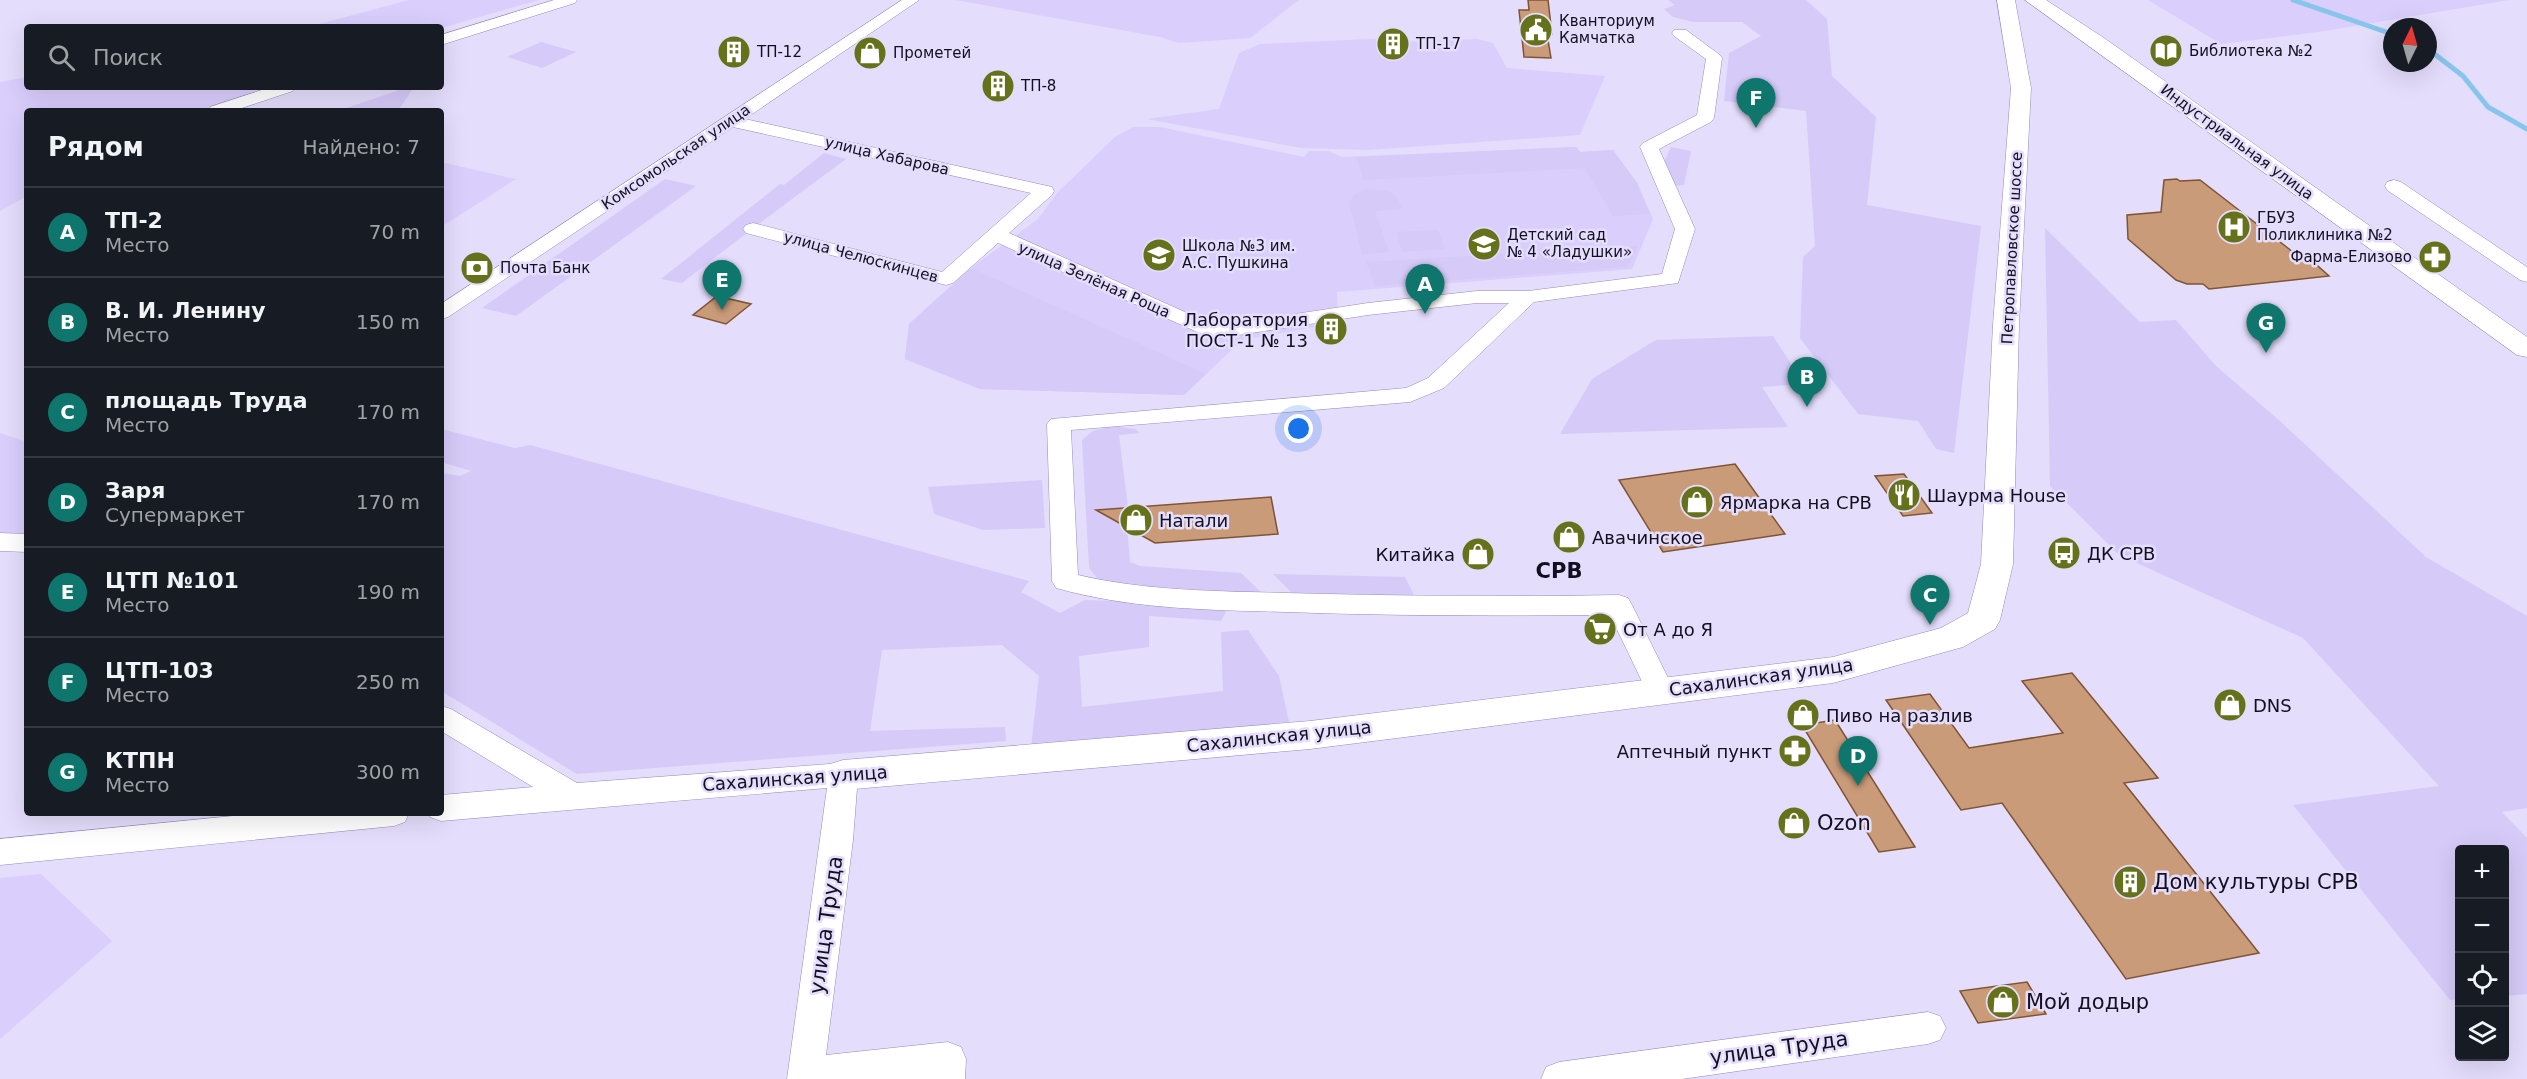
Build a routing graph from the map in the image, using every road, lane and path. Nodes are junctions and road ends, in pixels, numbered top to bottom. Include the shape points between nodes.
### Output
1 (570, 0) edge
2 (912, 0) edge
3 (2010, 2) edge
4 (2037, 2) edge
5 (2068, 23) junction
6 (2016, 27) junction
7 (1680, 33) dead end
8 (444, 39) edge
9 (278, 90) edge
10 (225, 108) edge
11 (730, 121) junction
12 (2394, 186) dead end
13 (1045, 191) joint
14 (753, 229) dead end
15 (997, 235) junction
16 (2527, 276) edge
17 (451, 297) edge
18 (1528, 297) junction
19 (2527, 349) edge
20 (2000, 498) joint
21 (0, 543) edge
22 (24, 543) edge
23 (1661, 692) junction
24 (444, 719) edge
25 (843, 775) junction
26 (573, 796) junction
27 (444, 808) edge
28 (364, 816) edge
29 (0, 852) edge
30 (1928, 1028) dead end
31 (805, 1076) edge
32 (947, 1079) edge
33 (1559, 1079) edge

1 - 8 street
2 - 11 street, Комсомольская улица
3 - 6 street, Петропавловское шоссе
4 - 5 street, Индустриальная улица
4 - 6 street
5 - 6 street via 2040,20
5 - 19 street, Индустриальная улица
6 - 20 street, Петропавловское шоссе via 2021,88
7 - 18 street, улица Зелёная Роща via 1714,58 1705,118 1649,147 1686,229 1671,279
9 - 10 street
11 - 13 street, улица Хабарова
11 - 17 street, Комсомольская улица
12 - 16 street
13 - 15 street, улица Челюскинцев
14 - 15 street, улица Челюскинцев via 946,279
15 - 18 street, улица Зелёная Роща via 1213,333 1368,309 1477,297
18 - 23 street via 1436,383 1410,394 1059,424 1065,581 1099,591 1229,600 1352,605 1619,605
20 - 23 street, Сахалинская улица via 1997,564 1983,620 1951,638 1833,670
21 - 22 street
23 - 25 street, Сахалинская улица via 1310,735
24 - 26 street
25 - 26 street, Сахалинская улица
25 - 31 street, улица Труда
26 - 27 street, Сахалинская улица
28 - 29 street
30 - 33 street, улица Труда
31 - 32 street, улица Труда via 948,1059

